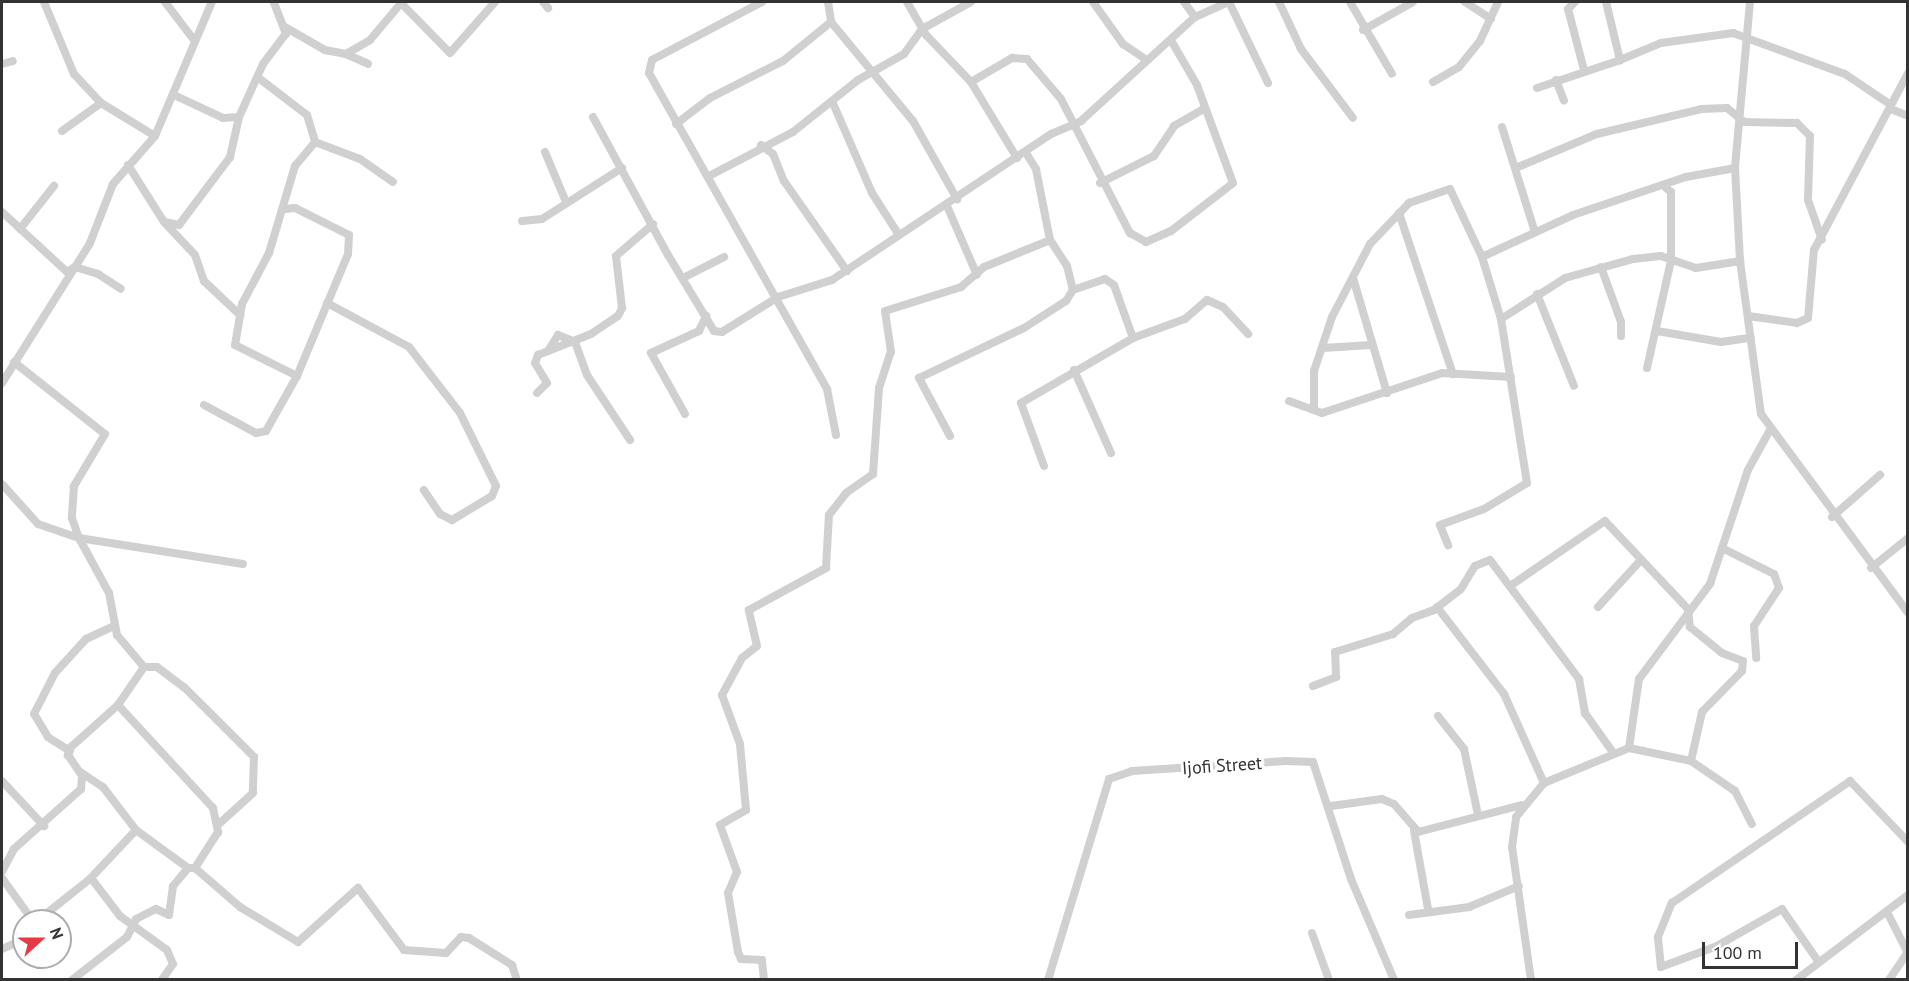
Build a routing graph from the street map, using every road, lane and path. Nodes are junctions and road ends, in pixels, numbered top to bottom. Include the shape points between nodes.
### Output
1 (44, 2) edge
2 (165, 2) edge
3 (212, 2) edge
4 (274, 2) edge
5 (402, 2) edge
6 (495, 2) edge
7 (762, 2) edge
8 (828, 2) edge
9 (907, 2) edge
10 (971, 2) edge
11 (1093, 2) edge
12 (1184, 2) edge
13 (1228, 2) edge
14 (1279, 2) edge
15 (1350, 2) edge
16 (1413, 2) edge
17 (1465, 2) edge
18 (1498, 2) edge
19 (1575, 2) edge
20 (1606, 2) edge
21 (1750, 2) edge
22 (1195, 17) junction
23 (1491, 19) junction
24 (831, 22) junction
25 (285, 27) junction
26 (922, 29) junction
27 (1362, 30) junction
28 (1743, 39) junction
29 (194, 40) junction
30 (1172, 42) junction
31 (346, 54) junction
32 (1144, 58) junction
33 (1620, 60) junction
34 (13, 61) dead end
35 (2, 64) edge
36 (368, 64) dead end
37 (1584, 70) junction
38 (869, 73) junction
39 (1908, 73) edge
40 (1392, 74) dead end
41 (260, 79) junction
42 (1557, 80) junction
43 (971, 82) junction
44 (1433, 82) dead end
45 (1268, 83) dead end
46 (1537, 88) dead end
47 (174, 95) junction
48 (832, 100) junction
49 (1564, 101) dead end
50 (101, 104) junction
51 (1891, 107) junction
52 (1205, 108) junction
53 (1908, 116) edge
54 (239, 117) junction
55 (593, 117) dead end
56 (1353, 118) dead end
57 (1737, 118) junction
58 (676, 124) junction
59 (1075, 124) junction
60 (1502, 127) dead end
61 (62, 131) dead end
62 (155, 136) junction
63 (315, 142) junction
64 (761, 145) junction
65 (545, 152) dead end
66 (1026, 153) junction
67 (1017, 158) junction
68 (128, 165) junction
69 (1518, 167) junction
70 (622, 168) junction
71 (1735, 168) junction
72 (711, 175) junction
73 (393, 182) dead end
74 (1100, 183) junction
75 (54, 186) dead end
76 (1665, 187) junction
77 (957, 200) junction
78 (566, 202) junction
79 (947, 206) junction
80 (285, 209) junction
81 (2, 212) edge
82 (1399, 213) junction
83 (522, 221) dead end
84 (164, 222) junction
85 (653, 224) junction
86 (20, 229) junction
87 (1533, 229) junction
88 (899, 235) junction
89 (1050, 240) junction
90 (1822, 240) junction
91 (1482, 257) junction
92 (724, 258) dead end
93 (1671, 261) junction
94 (1740, 261) junction
95 (75, 267) junction
96 (1602, 267) junction
97 (847, 271) junction
98 (977, 275) junction
99 (685, 277) junction
100 (1353, 278) junction
101 (121, 289) dead end
102 (1073, 290) junction
103 (1537, 294) junction
104 (778, 297) junction
105 (327, 303) junction
106 (240, 315) junction
107 (706, 316) junction
108 (1748, 316) junction
109 (1501, 319) junction
110 (1657, 331) junction
111 (1248, 334) dead end
112 (1621, 336) dead end
113 (1133, 338) junction
114 (1751, 338) junction
115 (576, 342) junction
116 (1371, 345) junction
117 (1323, 348) junction
118 (548, 351) junction
119 (14, 362) junction
120 (1647, 368) dead end
121 (4, 370) edge
122 (1074, 370) junction
123 (1453, 374) junction
124 (297, 376) junction
125 (1511, 377) junction
126 (2, 383) edge
127 (1574, 386) dead end
128 (537, 393) dead end
129 (1387, 393) junction
130 (1289, 401) dead end
131 (204, 405) dead end
132 (1314, 408) junction
133 (685, 414) dead end
134 (1770, 430) junction
135 (836, 435) dead end
136 (950, 436) dead end
137 (630, 440) dead end
138 (1111, 453) dead end
139 (1044, 466) dead end
140 (1880, 475) dead end
141 (2, 484) edge
142 (424, 490) dead end
143 (1832, 517) junction
144 (79, 538) junction
145 (1908, 538) edge
146 (1448, 544) dead end
147 (1722, 548) junction
148 (1640, 561) junction
149 (243, 564) dead end
150 (1871, 568) junction
151 (1510, 586) junction
152 (1598, 607) dead end
153 (1437, 608) junction
154 (1688, 609) junction
155 (1908, 613) edge
156 (114, 626) junction
157 (1756, 658) dead end
158 (144, 667) junction
159 (1313, 686) dead end
160 (118, 705) junction
161 (1438, 716) dead end
162 (1629, 748) junction
163 (70, 751) junction
164 (1614, 754) junction
165 (1691, 761) junction
166 (79, 771) junction
167 (2, 780) edge
168 (1544, 783) junction
169 (1331, 806) junction
170 (1522, 806) junction
171 (1479, 815) junction
172 (220, 823) junction
173 (1752, 824) dead end
174 (44, 826) junction
175 (136, 830) junction
176 (1414, 831) junction
177 (1908, 842) edge
178 (191, 868) junction
179 (2, 872) edge
180 (2, 878) edge
181 (92, 878) junction
182 (1519, 886) junction
183 (1908, 895) edge
184 (26, 909) edge
185 (51, 909) edge
186 (1428, 909) junction
187 (1888, 914) junction
188 (1409, 915) dead end
189 (133, 924) junction
190 (1312, 933) dead end
191 (1907, 953) edge
192 (1818, 961) junction
193 (1800, 978) edge
194 (1393, 979) edge
195 (72, 980) edge
196 (162, 980) edge
197 (517, 980) edge
198 (764, 980) edge
199 (1048, 980) edge
200 (1329, 980) edge
201 (1532, 980) edge
202 (1889, 980) edge

1 - 50 street via 74,74
2 - 29 street
3 - 29 street
4 - 25 street
5 - 6 street via 450,53
5 - 31 street via 370,40
7 - 58 street via 651,60 652,82
8 - 24 street
9 - 26 street
10 - 26 street
11 - 32 street via 1123,44
12 - 22 street
13 - 22 street
13 - 45 street
14 - 56 street via 1301,49
15 - 27 street
16 - 27 street
17 - 23 street
18 - 23 street
19 - 37 street via 1568,9
20 - 33 street
21 - 28 street
22 - 30 street
23 - 44 street via 1459,67
24 - 38 street
24 - 58 street via 783,61 710,98
25 - 31 street via 325,50
25 - 41 street via 283,41 263,64
26 - 38 street via 904,54
26 - 43 street
27 - 40 street
28 - 33 street via 1733,33 1682,39
28 - 51 street via 1845,74
28 - 57 street
29 - 47 street
30 - 32 street
30 - 52 street
31 - 36 street
32 - 59 street
33 - 37 street
34 - 35 street
37 - 42 street
38 - 48 street
38 - 77 street via 923,136
39 - 51 street
41 - 54 street
41 - 63 street via 308,115
42 - 46 street
42 - 49 street
43 - 59 street via 1012,58 1027,59
43 - 67 street
47 - 54 street via 223,118
47 - 62 street
48 - 64 street via 793,132
48 - 88 street via 872,193
50 - 61 street
50 - 62 street
51 - 53 street
51 - 90 street
52 - 74 street via 1174,126 1154,156
52 - 74 street via 1233,183 1178,226 1146,242 1130,233
54 - 84 street via 230,157 179,225
55 - 70 street
57 - 69 street via 1727,108 1701,109 1597,134
57 - 71 street
57 - 90 street via 1807,128 1808,201
58 - 72 street
59 - 66 street
59 - 74 street
60 - 69 street
62 - 68 street
63 - 73 street via 360,159
63 - 80 street via 295,166
64 - 72 street
64 - 97 street via 772,154 784,181
65 - 78 street
66 - 67 street
66 - 89 street via 1036,169
67 - 77 street
68 - 84 street
68 - 95 street via 105,196
69 - 87 street
70 - 78 street
70 - 85 street
71 - 76 street
71 - 94 street
72 - 104 street
75 - 86 street
76 - 87 street
76 - 93 street via 1671,192
77 - 79 street
78 - 83 street via 542,219
79 - 88 street
79 - 98 street
80 - 105 street via 296,208 349,235 348,254
80 - 106 street
81 - 86 street
82 - 91 street via 1432,191 1450,189
82 - 100 street via 1370,244
82 - 123 street
84 - 106 street via 195,255 204,281
85 - 99 street
85 - 115 street via 616,256 622,308
86 - 95 street via 67,272
87 - 91 street
88 - 97 street
89 - 98 street via 984,267
89 - 102 street via 1067,266
90 - 108 street via 1809,269 1808,318 1797,323
91 - 109 street
92 - 99 street
93 - 94 street via 1696,268
93 - 96 street via 1642,258
93 - 110 street
94 - 108 street
95 - 101 street
95 - 119 street
96 - 103 street via 1565,278
96 - 112 street via 1621,322
97 - 104 street
98 - 198 street via 961,286 885,311 891,352 879,388 873,474 846,493 829,515 826,568 749,610 758,645 723,687 748,790 746,810 720,825 737,872 728,893 730,911 741,959 762,960
99 - 107 street
100 - 116 street
100 - 117 street
102 - 113 street via 1105,279 1114,285
102 - 136 street via 1066,302 1024,328 919,378
103 - 109 street
103 - 127 street
104 - 107 street via 722,332 714,331
104 - 135 street via 834,404
105 - 124 street
105 - 142 street via 409,347 460,414 496,486 492,496 452,520 440,514
106 - 124 street via 235,345
107 - 133 street via 699,331 651,353
108 - 114 street
109 - 125 street
110 - 114 street via 1721,342
110 - 120 street
111 - 113 street via 1223,307 1207,300 1185,319
113 - 122 street
114 - 134 street via 1761,414
115 - 118 street
115 - 118 street via 558,335
115 - 137 street via 587,375
116 - 117 street
116 - 129 street
117 - 132 street via 1314,371
118 - 128 street via 535,360 547,383
119 - 121 street
119 - 144 street via 105,434 74,486 72,518
121 - 126 street
122 - 138 street
122 - 139 street via 1021,403
123 - 125 street
123 - 129 street via 1414,381
124 - 131 street via 266,431 256,433
125 - 146 street via 1527,483 1485,509 1440,525
129 - 132 street via 1322,413
130 - 132 street
134 - 143 street
134 - 147 street via 1748,470
140 - 143 street
141 - 144 street via 38,524
143 - 150 street
144 - 149 street
144 - 156 street via 108,593
145 - 150 street
147 - 154 street via 1710,584
147 - 157 street via 1774,574 1779,588 1754,626
148 - 151 street via 1602,520
148 - 152 street
148 - 154 street
150 - 155 street
151 - 153 street via 1490,560 1475,566 1461,590
151 - 164 street via 1579,679 1586,713
153 - 159 street via 1412,618 1393,634 1335,652 1336,677
153 - 168 street via 1499,685
154 - 162 street via 1640,679
154 - 165 street via 1690,627 1744,666 1701,712
156 - 158 street
156 - 163 street via 86,639 55,673 34,714 48,736
158 - 160 street
158 - 172 street via 157,667 184,687 254,758 253,793
160 - 163 street
160 - 172 street via 202,792
161 - 171 street via 1464,749
162 - 164 street
162 - 165 street
163 - 166 street
164 - 168 street
165 - 173 street via 1735,791
166 - 174 street via 81,789
166 - 175 street via 103,787
167 - 174 street
168 - 170 street
169 - 176 street via 1382,799 1394,804
169 - 194 street, Ijofi Street via 1352,879
169 - 199 street, Ijofi Street via 1313,762 1132,771 1109,779
170 - 171 street
170 - 182 street via 1512,831
171 - 176 street
172 - 178 street
174 - 179 street via 14,849
175 - 178 street
175 - 181 street
176 - 186 street
177 - 192 street via 1850,781 1672,903 1658,937 1661,967 1717,946 1782,909
178 - 189 street via 173,886 169,915 156,909
178 - 197 street via 292,940 320,927 358,888 404,950 446,953 461,937 469,938 512,965
180 - 184 street
181 - 185 street
181 - 189 street via 120,916
182 - 186 street via 1469,907
182 - 201 street
183 - 187 street
186 - 188 street
187 - 191 street
187 - 192 street
189 - 195 street via 127,937
189 - 196 street via 167,950 173,964
190 - 200 street
191 - 202 street
192 - 193 street

